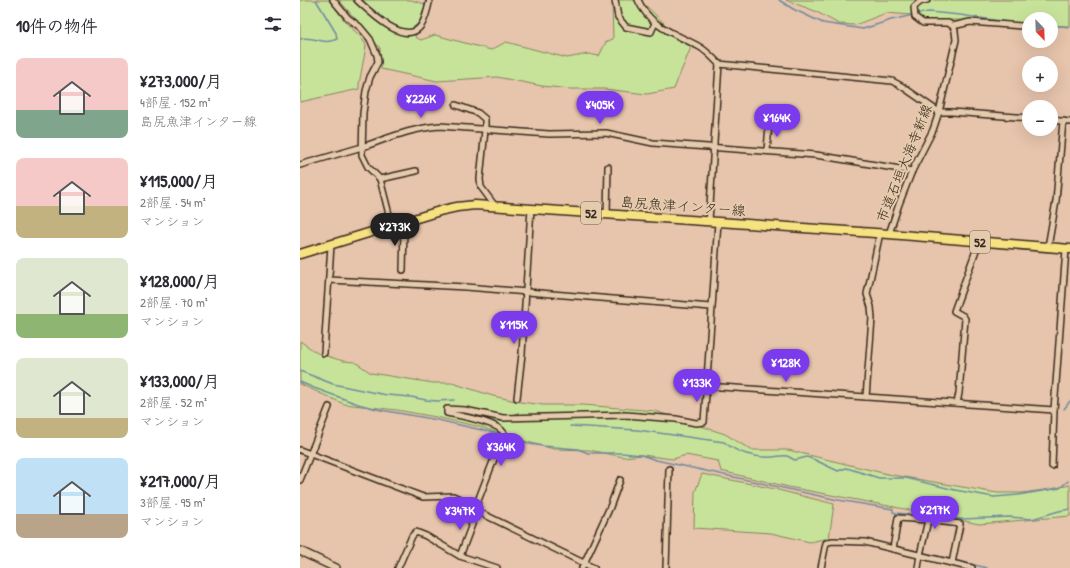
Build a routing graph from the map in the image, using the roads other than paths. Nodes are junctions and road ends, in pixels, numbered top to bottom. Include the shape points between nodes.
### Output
1 (333, 0) edge
2 (357, 0) edge
3 (430, 0) edge
4 (615, 0) edge
5 (638, 0) edge
6 (927, 0) edge
7 (655, 23) junction
8 (953, 26) junction
9 (1022, 26) dead end
10 (719, 64) junction
11 (456, 105) dead end
12 (939, 112) junction
13 (1022, 117) edge
14 (1058, 121) edge
15 (1063, 121) junction
16 (1070, 122) edge
17 (769, 124) dead end
18 (485, 130) junction
19 (363, 147) junction
20 (714, 148) junction
21 (767, 151) junction
22 (300, 165) edge
23 (608, 167) dead end
24 (416, 171) dead end
25 (912, 171) junction
26 (380, 179) junction
27 (495, 206) junction
28 (531, 208) junction
29 (607, 214) junction
30 (709, 221) junction
31 (718, 222) junction
32 (402, 223) junction
33 (392, 226) junction
34 (880, 233) junction
35 (890, 234) junction
36 (979, 242) junction
37 (331, 245) junction
38 (1048, 247) junction
39 (1068, 249) edge
40 (300, 254) edge
41 (403, 270) dead end
42 (329, 280) junction
43 (525, 293) junction
44 (711, 307) junction
45 (324, 353) dead end
46 (706, 386) junction
47 (866, 397) junction
48 (517, 398) dead end
49 (957, 403) junction
50 (329, 407) dead end
51 (1054, 410) junction
52 (300, 450) edge
53 (310, 454) junction
54 (1052, 466) dead end
55 (669, 469) dead end
56 (300, 480) edge
57 (620, 480) dead end
58 (476, 506) junction
59 (476, 512) junction
60 (928, 520) junction
61 (894, 546) junction
62 (300, 551) edge
63 (920, 554) junction
64 (460, 556) junction
65 (952, 561) junction
66 (583, 566) edge
67 (336, 568) edge
68 (398, 568) edge
69 (497, 568) edge
70 (594, 568) edge
71 (666, 568) edge
72 (822, 568) edge
73 (918, 568) edge
74 (972, 568) edge

1 - 19 street via 370,39 378,62 366,91
2 - 3 street via 396,30 408,33 420,27
4 - 7 street via 618,17 626,27 651,32
5 - 7 street
6 - 8 street via 914,7 915,17 923,23 948,23
7 - 10 street via 700,47
8 - 9 street via 970,22
8 - 12 street, 市道石垣大海寺新線 via 956,40
10 - 12 street via 892,81
10 - 20 street
11 - 18 street via 482,116 485,119
12 - 13 street
12 - 25 street, 市道石垣大海寺新線 via 933,130
14 - 15 street
15 - 16 street
15 - 38 street via 1056,201
17 - 21 street
18 - 19 street via 424,127
18 - 20 street via 549,134 606,133 653,143
18 - 27 street via 481,187
19 - 22 street
19 - 26 street via 362,155
20 - 21 street
20 - 30 street
21 - 25 street via 816,155
23 - 29 street
24 - 26 street
25 - 35 street, 市道石垣大海寺新線
26 - 33 street
27 - 28 main road, 島尻魚津インター線 / 52
27 - 32 main road, 島尻魚津インター線 / 52 via 466,205
28 - 29 main road, 島尻魚津インター線 / 52
28 - 43 street
29 - 30 main road, 島尻魚津インター線 / 52
30 - 31 main road, 島尻魚津インター線 / 52
31 - 34 main road, 島尻魚津インター線 / 52
31 - 44 street
32 - 33 main road, 島尻魚津インター線 / 52
32 - 41 street
33 - 37 main road, 島尻魚津インター線 / 52
34 - 35 main road, 島尻魚津インター線 / 52
34 - 47 street via 867,294 872,318
35 - 36 main road, 島尻魚津インター線 / 52
36 - 38 main road, 島尻魚津インター線 / 52
36 - 49 street via 954,311 965,319
37 - 40 main road, 島尻魚津インター線 / 52
37 - 42 street
38 - 39 main road, 島尻魚津インター線 / 52
39 - 51 street
42 - 43 street via 466,287
42 - 45 street
43 - 44 street
43 - 48 street
44 - 46 street
46 - 47 street
46 - 58 street via 704,422 696,423 626,415 503,418 447,409 447,413 482,421 502,429 504,433
47 - 49 street
49 - 51 street
50 - 53 street
51 - 54 street
52 - 53 street
53 - 56 street
53 - 58 street via 423,497 452,496
55 - 71 street
57 - 66 street
58 - 59 street
59 - 64 street
59 - 66 street
60 - 61 street via 898,518
60 - 63 street
60 - 65 street via 960,524
61 - 63 street
61 - 72 street via 832,541 826,543
62 - 67 main road
63 - 65 street
63 - 73 street
64 - 68 street via 416,532
64 - 69 street
65 - 74 street
66 - 70 street

